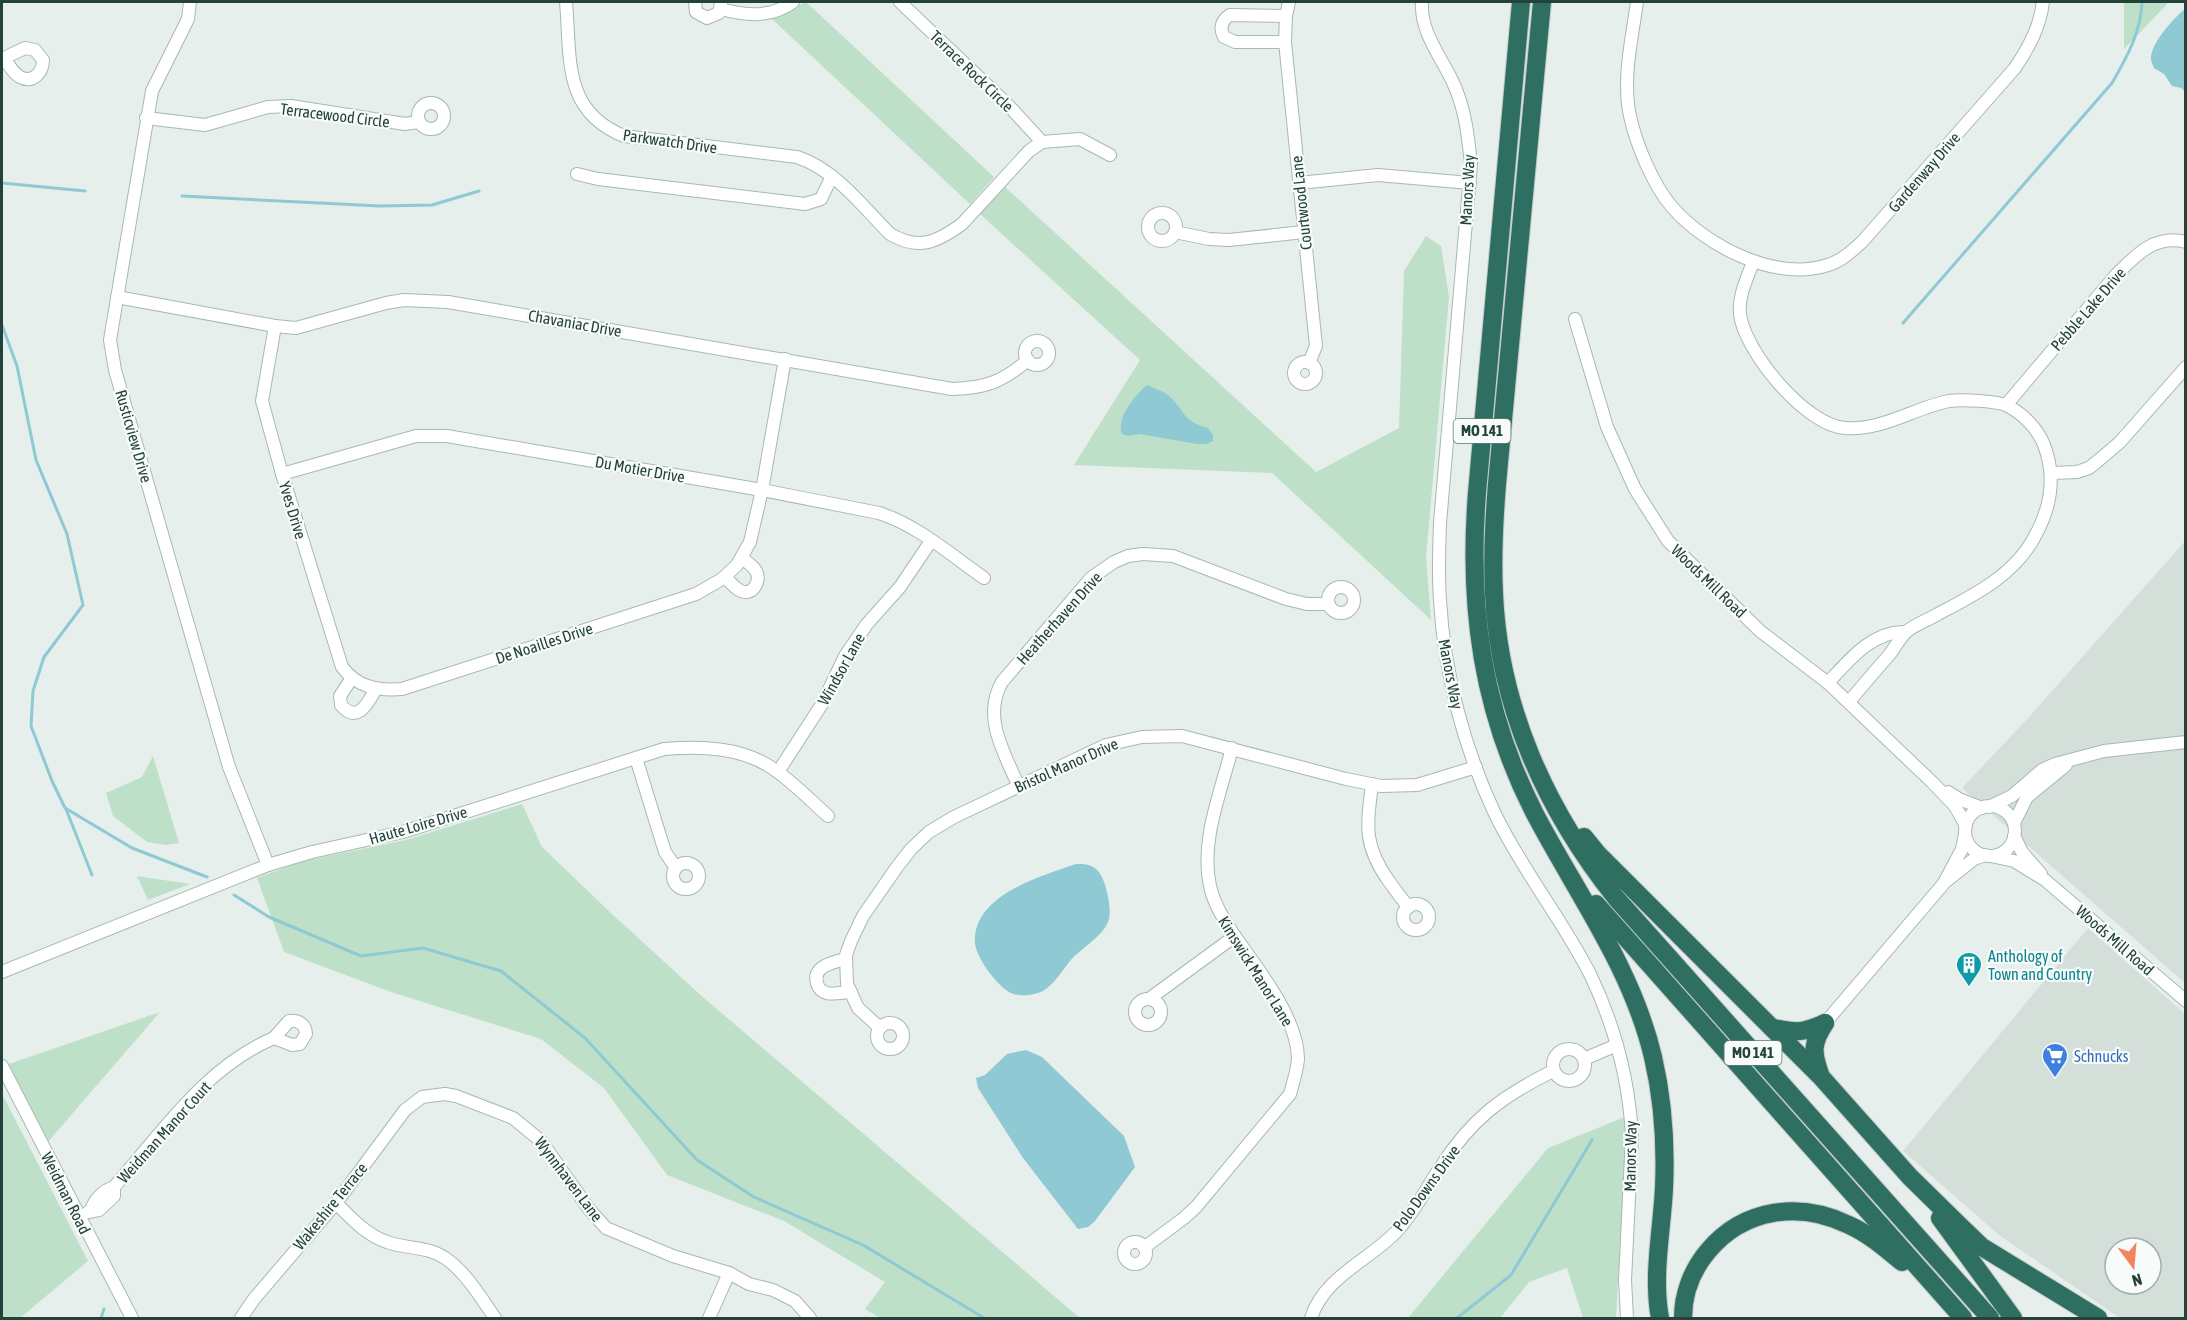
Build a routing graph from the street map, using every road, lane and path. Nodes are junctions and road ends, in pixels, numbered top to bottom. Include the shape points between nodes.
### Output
1 (190, 2) edge
2 (566, 2) edge
3 (695, 2) edge
4 (793, 2) edge
5 (900, 2) edge
6 (1289, 2) edge
7 (1422, 2) edge
8 (1521, 2) edge
9 (1542, 2) edge
10 (1637, 2) edge
11 (2043, 2) edge
12 (721, 5) edge
13 (1286, 16) junction
14 (1285, 42) junction
15 (147, 117) junction
16 (419, 122) dead end
17 (1042, 142) junction
18 (1110, 155) dead end
19 (577, 174) dead end
20 (832, 176) junction
21 (1299, 183) junction
22 (1470, 183) junction
23 (1175, 232) dead end
24 (1304, 232) junction
25 (2186, 242) edge
26 (1753, 262) junction
27 (117, 297) junction
28 (1575, 319) dead end
29 (275, 326) junction
30 (785, 359) junction
31 (1028, 360) dead end
32 (1310, 363) dead end
33 (2186, 367) edge
34 (2006, 405) junction
35 (2052, 473) junction
36 (282, 474) junction
37 (762, 490) junction
38 (931, 541) junction
39 (742, 558) junction
40 (725, 577) junction
41 (984, 578) dead end
42 (1328, 604) dead end
43 (1906, 632) junction
44 (356, 681) junction
45 (1828, 683) junction
46 (376, 689) junction
47 (1849, 702) junction
48 (2186, 742) edge
49 (1232, 748) junction
50 (636, 758) junction
51 (2071, 761) junction
52 (1476, 767) junction
53 (778, 772) junction
54 (1537, 772) junction
55 (1932, 782) junction
56 (1372, 784) junction
57 (1018, 786) junction
58 (1986, 807) junction
59 (828, 816) dead end
60 (1966, 829) junction
61 (2014, 830) junction
62 (1554, 847) junction
63 (1988, 855) junction
64 (268, 865) junction
65 (676, 868) dead end
66 (2045, 879) junction
67 (1945, 882) junction
68 (1408, 907) dead end
69 (1235, 936) junction
70 (846, 959) junction
71 (2, 972) edge
72 (851, 992) junction
73 (1149, 999) dead end
74 (2186, 1001) edge
75 (1824, 1023) junction
76 (880, 1028) dead end
77 (1773, 1028) junction
78 (274, 1038) dead end
79 (1617, 1046) junction
80 (1584, 1059) junction
81 (2, 1066) edge
82 (1553, 1071) junction
83 (1822, 1078) junction
84 (422, 1097) joint
85 (1910, 1177) junction
86 (336, 1203) junction
87 (79, 1218) junction
88 (1144, 1247) dead end
89 (729, 1273) junction
90 (1948, 1302) junction
91 (132, 1318) edge
92 (242, 1318) edge
93 (495, 1318) edge
94 (709, 1318) edge
95 (810, 1318) edge
96 (1311, 1318) edge
97 (1627, 1318) edge
98 (1660, 1318) edge
99 (1683, 1318) edge
100 (1964, 1318) edge
101 (1990, 1318) edge
102 (2013, 1318) edge
103 (2097, 1318) edge

1 - 15 street, Rusticview Drive via 188,20 152,91
2 - 20 street, Parkwatch Drive via 572,78 584,107 602,126 624,136 797,157
3 - 12 street via 696,12 703,18 712,18
4 - 12 street via 766,14 741,14
5 - 17 street, Terrace Rock Circle
6 - 13 street, Courtwood Lane
7 - 22 street, Manors Way via 1421,14 1428,36 1465,112
8 - 62 highway, MO 141 via 1473,567 1479,640 1494,712 1519,781
9 - 54 highway, MO 141 via 1493,558 1504,667 1512,704
10 - 26 street, Gardenway Drive via 1628,94 1629,115 1642,155 1670,205 1682,217 1716,243
11 - 26 street, Gardenway Drive via 2035,33 2015,68 1862,242 1829,265 1793,268
13 - 14 street, Courtwood Lane
13 - 14 street via 1235,14 1226,18 1221,28 1224,37 1235,42
14 - 21 street, Courtwood Lane
15 - 16 street, Terracewood Circle via 205,125 268,108 291,106 405,124
15 - 27 street, Rusticview Drive
17 - 18 street via 1080,140
17 - 20 street, Parkwatch Drive via 1029,151 962,224 930,243 901,240 890,234
19 - 20 street via 805,204 821,199
21 - 22 street via 1378,175
21 - 24 street, Courtwood Lane
22 - 52 street, Manors Way via 1440,523 1439,582 1455,702
23 - 24 street via 1230,240
24 - 32 street, Courtwood Lane via 1316,346
25 - 34 street, Pebble Lake Drive via 2153,243 2136,255
26 - 34 street via 1739,298 1745,335 1763,365 1819,421 1839,428 1863,428 1950,401
27 - 29 street, Chavaniac Drive
27 - 64 street, Rusticview Drive via 110,340 115,370 229,767
28 - 45 street, Woods Mill Road via 1607,427 1635,489 1668,541 1760,631
29 - 30 street, Chavaniac Drive via 296,328 386,303 425,300
29 - 36 street, Yves Drive via 262,401
30 - 31 street, Chavaniac Drive via 952,389 994,383
30 - 37 street, De Noailles Drive
33 - 35 street via 2120,442 2089,468
34 - 35 street via 2033,426 2043,442
35 - 43 street via 2046,510 2035,537 2013,566 1986,588
36 - 37 street, Du Motier Drive via 428,435
36 - 44 street, Yves Drive via 342,667
37 - 38 street, Du Motier Drive via 879,513
37 - 39 street, De Noailles Drive via 750,542
38 - 41 street, Du Motier Drive
38 - 53 street, Windsor Lane via 845,656 822,704
39 - 40 street, De Noailles Drive
39 - 40 street via 755,569 755,588 739,591
40 - 46 street, De Noailles Drive via 696,594 522,651 402,689
42 - 57 street, Heatherhaven Drive via 1286,598 1173,556 1143,554 1114,562 1091,578 995,693 993,715 997,736
43 - 45 street via 1896,631 1866,646
43 - 47 street
44 - 46 street, De Noailles Drive
44 - 46 street via 340,696 341,705 350,712 363,709
45 - 47 street, Woods Mill Road
47 - 55 street, Woods Mill Road
48 - 51 street via 2104,751
49 - 56 street, Bristol Manor Drive
49 - 57 street, Bristol Manor Drive via 1182,736 1129,738
49 - 69 street, Kimswick Manor Lane via 1207,852 1210,888 1218,911
50 - 53 street, Haute Loire Drive via 664,749 706,749 744,754
50 - 64 street, Haute Loire Drive via 402,832
50 - 65 street via 665,852
51 - 58 street via 2042,770 2012,796
51 - 61 street via 2027,797
52 - 56 street, Bristol Manor Drive via 1417,785
52 - 79 street, Manors Way via 1502,828 1590,974
53 - 59 street, Haute Loire Drive
54 - 77 highway via 1597,853
54 - 101 highway, MO 141 via 1572,838 1616,898
55 - 58 street, Woods Mill Road via 1959,799
55 - 60 street, Woods Mill Road via 1955,806
56 - 68 street via 1370,846 1378,865
57 - 70 street, Bristol Manor Drive via 954,817 911,849 863,916
58 - 60 street via 1972,815
58 - 61 street via 2007,813
60 - 63 street via 1969,845
60 - 67 street via 1962,849
61 - 63 street via 2008,848
61 - 66 street, Woods Mill Road via 2022,852
62 - 90 highway, MO 141 via 1626,939
62 - 98 highway via 1627,981 1653,1057 1665,1153
63 - 66 street, Woods Mill Road via 2014,861
63 - 67 street via 1974,860
64 - 71 street, Haute Loire Drive
66 - 74 street, Woods Mill Road
67 - 75 street
69 - 73 street
69 - 88 street, Kimswick Manor Lane via 1289,1018 1296,1039 1296,1075 1290,1094 1196,1206
70 - 72 street, Bristol Manor Drive
70 - 72 street via 821,968 816,977 820,989 828,994
72 - 76 street, Bristol Manor Drive via 858,1008
75 - 77 highway via 1793,1033
75 - 83 highway via 1814,1047
77 - 83 highway
78 - 87 street, Weidman Manor Court via 258,1045 197,1091 114,1187 114,1196 99,1210
79 - 80 street
79 - 97 street, Manors Way via 1632,1136 1625,1280
80 - 82 street, Polo Downs Drive via 1571,1049 1562,1050 1553,1058
80 - 82 street via 1583,1074 1573,1081 1560,1080
81 - 87 street, Weidman Road
82 - 96 street, Polo Downs Drive via 1514,1091 1475,1122 1404,1222 1382,1245 1330,1285
83 - 85 highway
84 - 86 street, Wakeshire Terrace via 401,1114
84 - 89 street, Wynnhaven Lane via 456,1096 513,1118 541,1141 606,1228 673,1256
85 - 102 highway
85 - 103 highway via 1982,1247
86 - 92 street, Wakeshire Terrace
86 - 93 street via 367,1232 388,1243 423,1248 444,1257 468,1280
87 - 91 street, Weidman Road
89 - 94 street
89 - 95 street, Wynnhaven Lane via 795,1301
90 - 99 highway via 1889,1251 1851,1225 1792,1210 1751,1218 1717,1240 1694,1272
90 - 100 highway, MO 141

